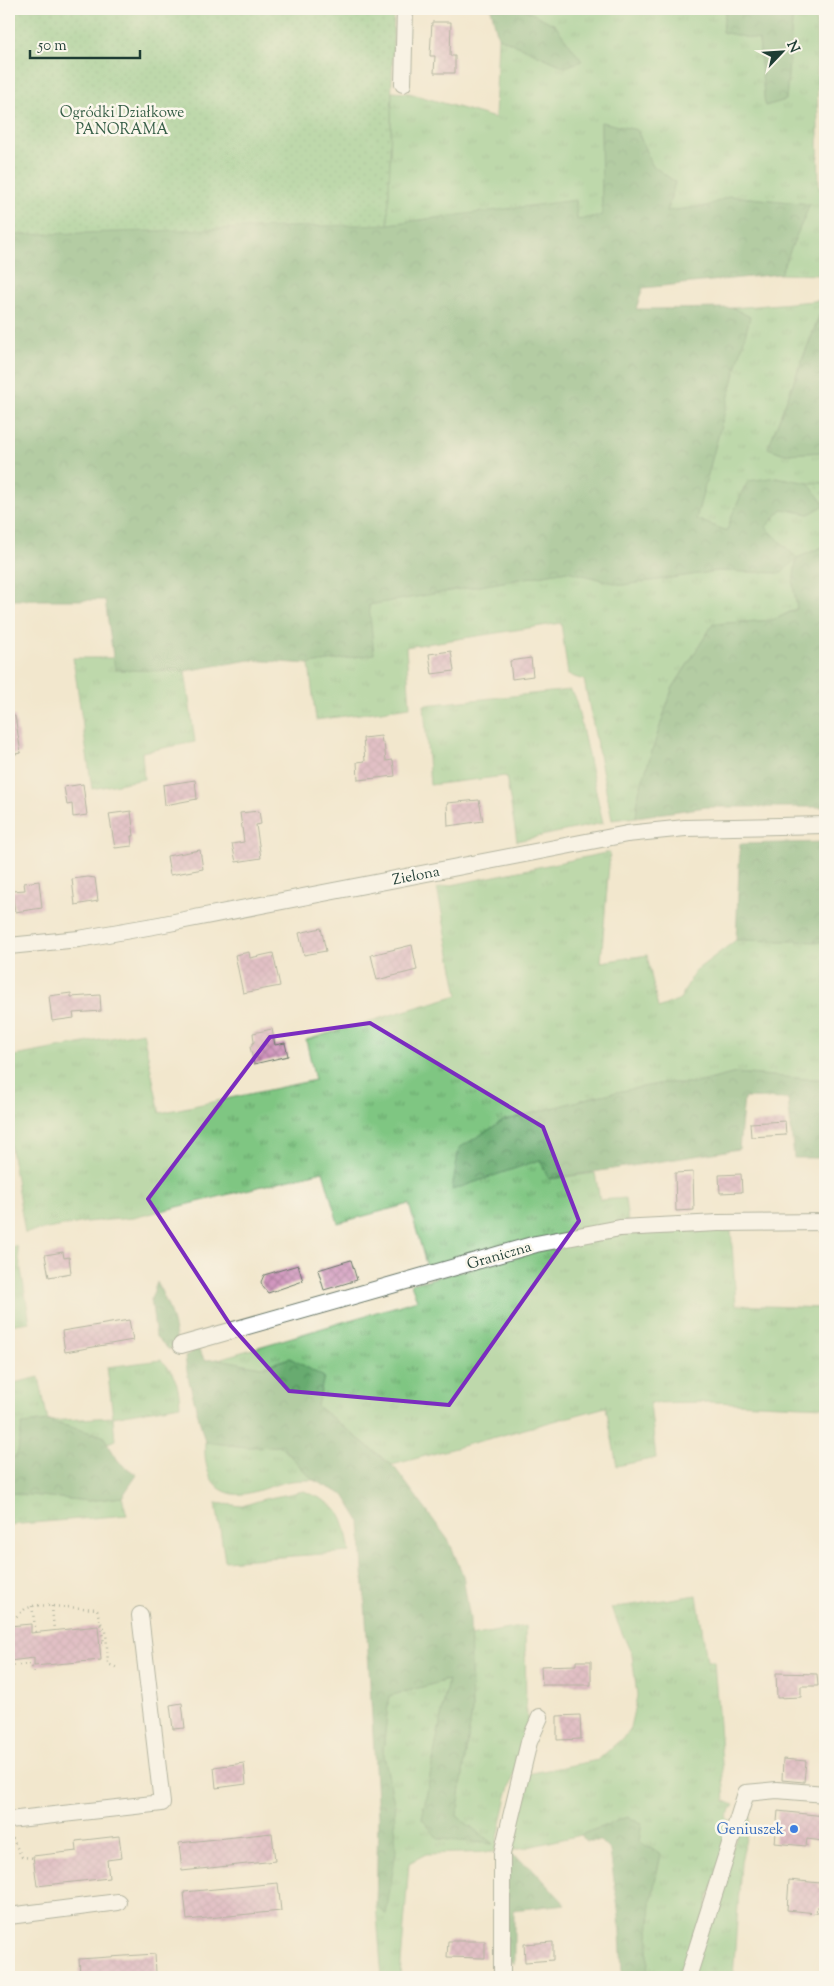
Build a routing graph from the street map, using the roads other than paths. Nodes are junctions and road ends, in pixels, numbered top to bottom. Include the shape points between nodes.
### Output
1 (406, 9) edge
2 (403, 84) dead end
3 (825, 825) edge
4 (9, 946) edge
5 (825, 1222) edge
6 (181, 1345) dead end
7 (140, 1615) dead end
8 (540, 1717) dead end
9 (825, 1794) edge
10 (9, 1820) edge
11 (118, 1902) dead end
12 (9, 1916) edge
13 (502, 1977) edge
14 (688, 1977) edge

1 - 2 street
3 - 4 street, Zielona via 686,828 627,834 159,925 79,939
5 - 6 street, Graniczna via 620,1228 536,1244
7 - 10 street via 162,1803
8 - 13 street via 529,1742 502,1854
9 - 14 street via 777,1790 746,1793
11 - 12 street

